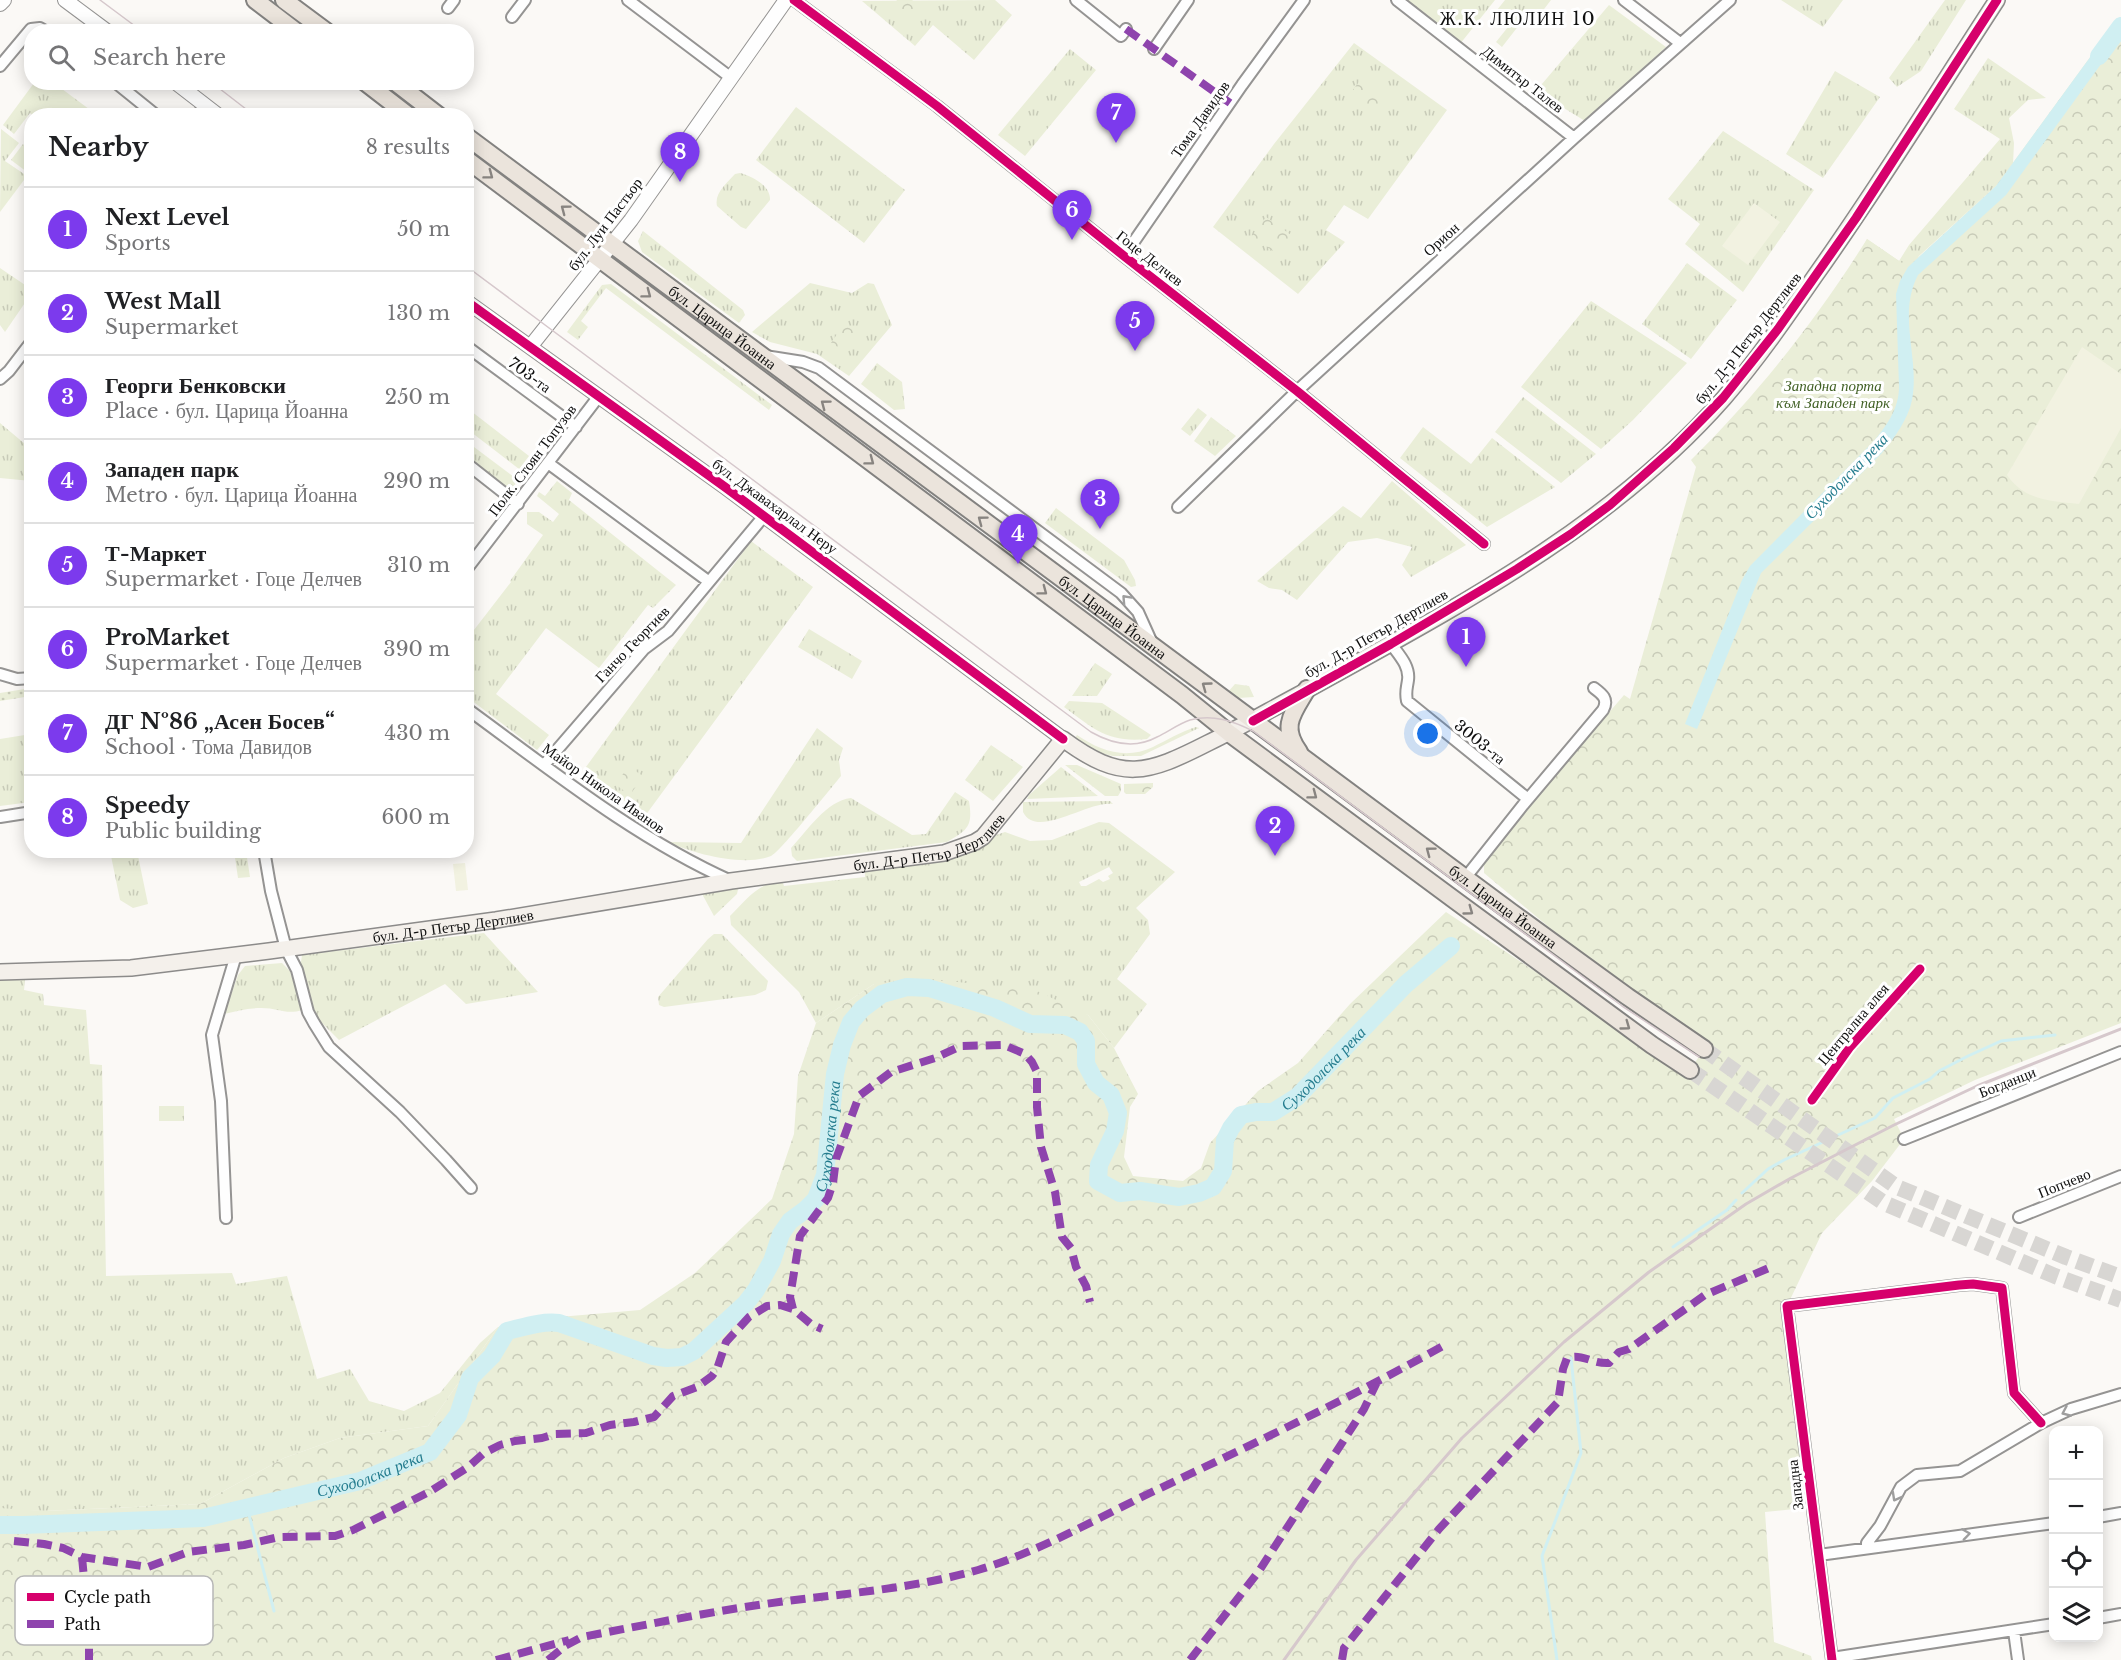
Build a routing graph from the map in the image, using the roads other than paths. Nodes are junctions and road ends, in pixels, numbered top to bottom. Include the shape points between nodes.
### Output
1 (4, 0) edge
2 (65, 0) edge
3 (255, 0) edge
4 (284, 0) edge
5 (525, 0) edge
6 (628, 0) edge
7 (786, 0) edge
8 (794, 0) edge
9 (1076, 0) edge
10 (1188, 0) edge
11 (1304, 0) edge
12 (1397, 0) edge
13 (1624, 0) edge
14 (1730, 0) edge
15 (1997, 0) edge
16 (0, 4) edge
17 (512, 16) dead end
18 (97, 24) edge
19 (286, 24) edge
20 (316, 24) edge
21 (1124, 32) dead end
22 (24, 38) edge
23 (1680, 43) junction
24 (1154, 49) dead end
25 (0, 66) edge
26 (730, 77) junction
27 (126, 90) edge
28 (182, 90) edge
29 (375, 90) edge
30 (405, 90) edge
31 (147, 108) edge
32 (199, 108) edge
33 (399, 108) edge
34 (429, 108) edge
35 (1574, 138) junction
36 (474, 142) edge
37 (474, 165) edge
38 (612, 244) junction
39 (1124, 256) junction
40 (600, 259) junction
41 (474, 307) edge
42 (530, 347) junction
43 (24, 351) edge
44 (474, 352) edge
45 (760, 355) junction
46 (0, 379) edge
47 (1297, 391) junction
48 (599, 396) junction
49 (576, 427) junction
50 (548, 463) junction
51 (474, 470) edge
52 (518, 504) junction
53 (1178, 507) dead end
54 (764, 516) junction
55 (1484, 544) dead end
56 (474, 560) edge
57 (708, 581) junction
58 (1391, 644) junction
59 (1155, 649) junction
60 (0, 674) edge
61 (24, 679) edge
62 (1594, 688) dead end
63 (1307, 689) junction
64 (474, 714) edge
65 (1253, 721) junction
66 (1229, 733) junction
67 (1063, 739) junction
68 (1301, 756) junction
69 (544, 765) junction
70 (1528, 799) junction
71 (24, 813) edge
72 (0, 817) edge
73 (265, 858) edge
74 (1466, 878) junction
75 (731, 881) junction
76 (286, 949) junction
77 (236, 955) junction
78 (0, 972) edge
79 (1704, 1049) tunnel mouth
80 (2121, 1052) edge
81 (1690, 1070) tunnel mouth
82 (1904, 1139) dead end
83 (2121, 1176) edge
84 (471, 1188) dead end
85 (2019, 1217) dead end
86 (226, 1218) dead end
87 (2121, 1394) edge
88 (2041, 1423) junction
89 (2121, 1514) edge
90 (2103, 1516) edge
91 (2049, 1524) edge
92 (1867, 1548) junction
93 (1819, 1555) junction
94 (2121, 1614) edge
95 (2103, 1617) edge
96 (2049, 1625) edge
97 (2014, 1631) junction
98 (1832, 1659) edge
99 (2018, 1660) edge

1 - 16 street
2 - 18 street
3 - 19 main road
4 - 20 main road
5 - 17 street
6 - 26 street
7 - 26 street, бул. Луи Пастьор
8 - 39 street, Гоце Делчев via 937,106
9 - 21 street
10 - 24 street
11 - 39 street, Тома Давидов
12 - 35 street, Димитър Талев
13 - 23 street
14 - 23 street, Орион
15 - 58 main road, бул. Д-р Петър Дертлиев via 1856,218 1724,398 1633,485 1571,534
22 - 25 street
23 - 35 street, Орион
26 - 38 street, бул. Луи Пастьор
27 - 31 street
28 - 32 street
29 - 33 main road
30 - 34 main road
35 - 47 street, Орион
38 -> 36 main road, бул. Царица Йоанна
37 -> 40 main road, бул. Царица Йоанна
38 - 40 street, бул. Луи Пастьор
38 - 45 main road, бул. Царица Йоанна
39 - 47 street, Гоце Делчев
40 - 42 street, бул. Луи Пастьор
40 -> 66 main road, бул. Царица Йоанна
41 - 42 street, бул. Джавахарлал Неру
42 - 48 street, бул. Джавахарлал Неру
43 - 46 street
44 - 49 street, 703-та
59 -> 45 main road, бул. Царица Йоанна
59 -> 45 street via 1138,612 1121,593 819,368
47 - 53 street, Орион
47 - 55 street, Гоце Делчев
48 - 49 street, Полк. Стоян Топузов
48 - 54 street, бул. Джавахарлал Неру
49 - 50 street, Полк. Стоян Топузов
50 - 52 street, Полк. Стоян Топузов
50 - 57 street
51 - 52 street
52 - 56 street, Полк. Стоян Топузов
54 - 57 street, Ганчо Георгиев
54 - 67 street, бул. Джавахарлал Неру
57 - 69 street, Ганчо Георгиев via 668,631 625,669
58 - 63 main road, бул. Д-р Петър Дертлиев
58 - 70 street, 3003-та via 1407,666 1407,700
65 -> 59 main road, бул. Царица Йоанна
60 - 61 street
62 - 70 street via 1605,698 1603,710
63 - 65 main road, бул. Д-р Петър Дертлиев
63 - 68 main road via 1288,726
64 - 69 street, Майор Никола Иванов
65 - 66 main road, бул. Д-р Петър Дертлиев
65 - 68 main road, бул. Царица Йоанна
66 - 67 main road, бул. Д-р Петър Дертлиев via 1149,769 1107,764 1086,756
66 -> 81 main road, бул. Царица Йоанна
67 - 75 main road, бул. Д-р Петър Дертлиев via 975,842 944,853
74 -> 68 main road, бул. Царица Йоанна
69 - 75 street, Майор Никола Иванов via 647,837
70 - 74 street
71 - 72 street
73 - 76 street
74 - 79 main road, бул. Царица Йоанна
75 - 76 main road, бул. Д-р Петър Дертлиев via 496,920
76 - 77 main road, бул. Д-р Петър Дертлиев
76 - 84 street via 297,970 308,1012 329,1047 400,1112
77 - 78 main road, бул. Д-р Петър Дертлиев via 131,968
77 - 86 street via 212,1035 221,1101
80 - 82 street, Богданци
83 - 85 street, Попчево
87 -> 88 street
88 -> 92 street via 1960,1471 1917,1475 1901,1487
88 - 93 street, Западна via 2014,1393 2002,1288 1959,1285 1787,1306
89 - 90 street
92 -> 91 street
92 - 93 street
93 - 98 street, Западна
94 - 95 street
96 - 97 street
97 - 98 street
97 - 99 street

